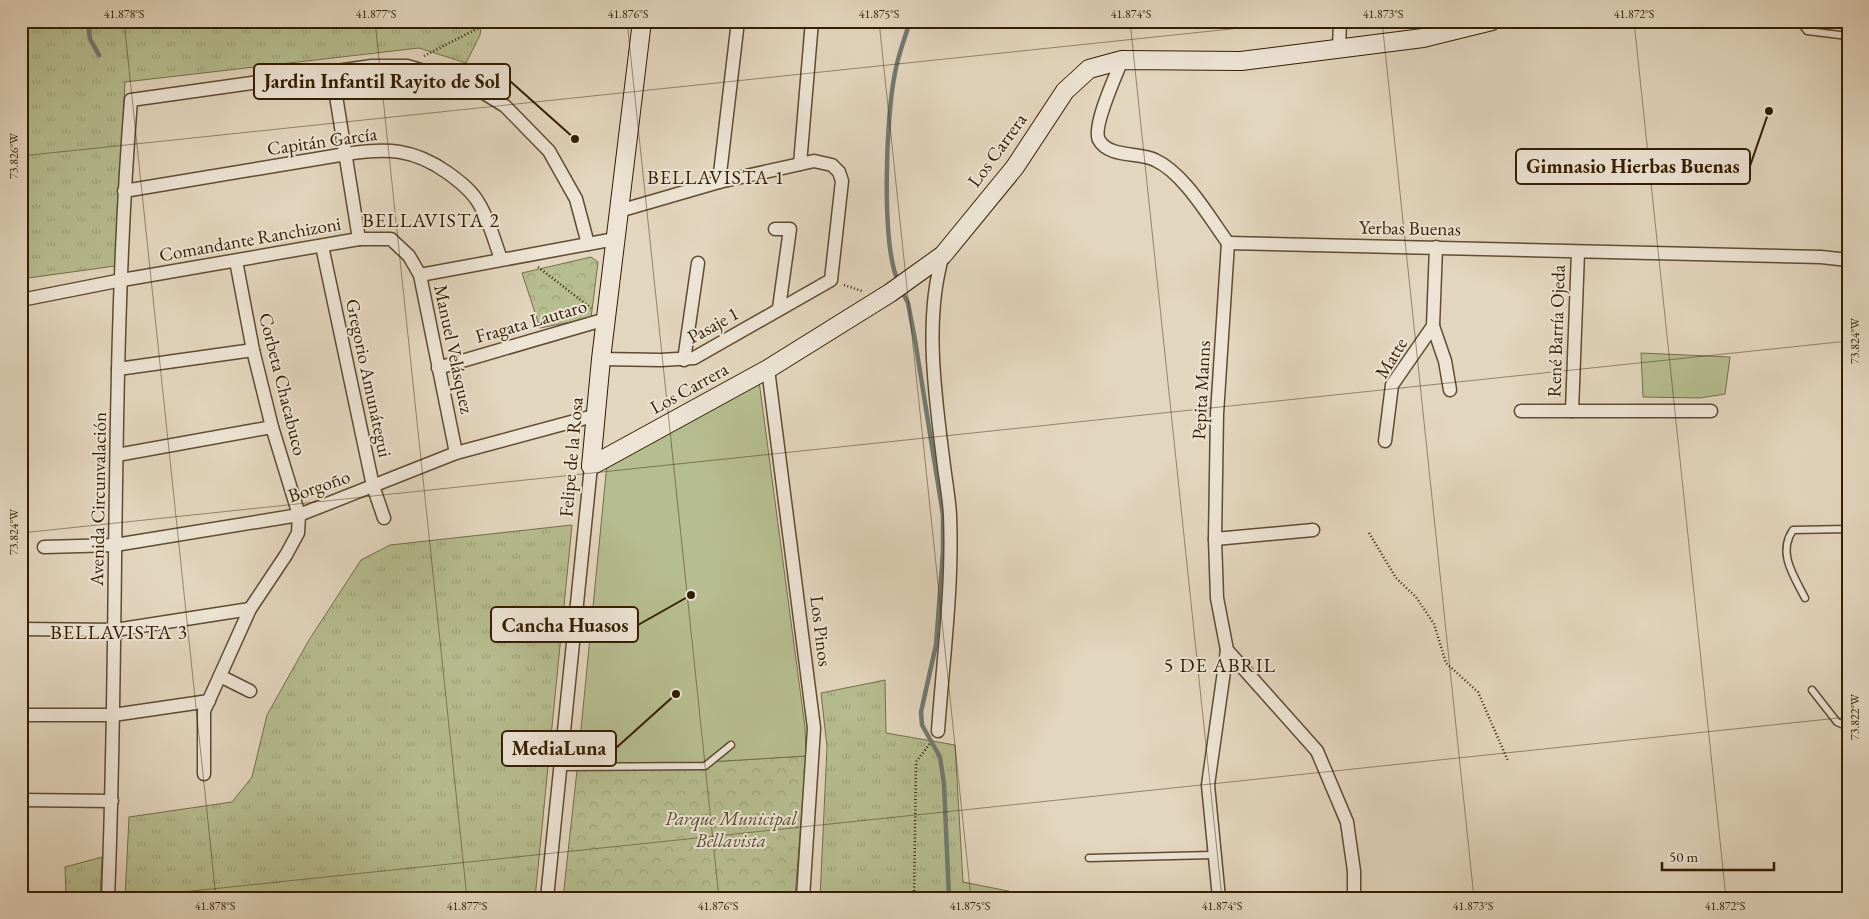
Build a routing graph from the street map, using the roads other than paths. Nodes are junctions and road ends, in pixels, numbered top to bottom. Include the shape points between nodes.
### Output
1 (642, 21) edge
2 (738, 21) edge
3 (812, 21) edge
4 (1340, 21) edge
5 (1492, 21) edge
6 (1799, 21) edge
7 (1848, 36) edge
8 (1340, 48) junction
9 (1122, 60) junction
10 (332, 71) junction
11 (346, 154) junction
12 (800, 164) junction
13 (719, 182) junction
14 (124, 191) junction
15 (619, 211) junction
16 (775, 229) dead end
17 (359, 239) junction
18 (615, 239) junction
19 (1228, 242) junction
20 (588, 244) junction
21 (322, 246) junction
22 (1436, 247) junction
23 (1578, 252) junction
24 (943, 255) junction
25 (409, 256) joint
26 (501, 259) junction
27 (1848, 260) edge
28 (236, 261) junction
29 (698, 263) dead end
30 (420, 275) junction
31 (122, 280) junction
32 (21, 300) edge
33 (779, 308) junction
34 (606, 319) junction
35 (1433, 326) junction
36 (254, 350) junction
37 (601, 359) junction
38 (684, 360) junction
39 (438, 368) junction
40 (118, 369) junction
41 (768, 369) junction
42 (1450, 390) dead end
43 (1521, 411) dead end
44 (1572, 411) junction
45 (1711, 411) dead end
46 (597, 415) junction
47 (272, 427) junction
48 (1385, 441) dead end
49 (456, 453) junction
50 (117, 455) junction
51 (591, 466) junction
52 (373, 486) junction
53 (299, 515) junction
54 (384, 518) dead end
55 (1848, 529) edge
56 (1313, 530) dead end
57 (1215, 539) junction
58 (115, 545) junction
59 (44, 547) dead end
60 (1805, 598) dead end
61 (250, 609) junction
62 (21, 629) edge
63 (114, 630) junction
64 (1227, 650) junction
65 (220, 676) junction
66 (1812, 690) dead end
67 (250, 691) dead end
68 (209, 701) junction
69 (21, 715) edge
70 (113, 715) junction
71 (1848, 728) edge
72 (938, 731) dead end
73 (731, 745) dead end
74 (561, 767) junction
75 (204, 774) dead end
76 (21, 800) edge
77 (112, 802) junction
78 (1213, 855) junction
79 (1089, 858) dead end
80 (108, 898) edge
81 (547, 898) edge
82 (803, 898) edge
83 (1218, 898) edge
84 (1354, 898) edge

1 - 15 street, Felipe de la Rosa
2 - 13 street
3 - 12 street
4 - 8 street
5 - 8 street, Los Carrera via 1423,38
6 - 7 lane via 1807,31
8 - 9 street, Los Carrera via 1241,60
9 - 19 street via 1102,113 1098,139 1105,147 1155,159 1167,168 1188,189
9 - 24 street, Los Carrera via 1089,69 1071,84 1015,167
10 - 11 street
10 - 14 street, Avenida Circunvalación via 131,100
10 - 20 street via 407,66 469,84 505,106 549,151 576,198
11 - 14 street, Capitán García
11 - 17 street
11 - 26 street, Capitán García via 372,150 399,151 424,158 444,171 463,184 478,202
12 - 13 street
12 - 33 street, Pasaje 1 via 822,161 839,172 842,191 831,280
13 - 15 street
14 - 31 street, Avenida Circunvalación
15 - 18 street, Felipe de la Rosa
16 - 33 street via 790,229
17 - 21 street, Comandante Ranchizoni
17 - 25 street, Comandante Ranchizoni via 390,239
18 - 20 street
18 - 34 street, Felipe de la Rosa
19 - 22 street, Yerbas Buenas
19 - 57 street, Pepita Manns via 1217,414
20 - 26 street
21 - 28 street, Comandante Ranchizoni
21 - 52 street, Gregorio Amunátegui
22 - 23 street, Yerbas Buenas
22 - 35 street, Matte
23 - 27 street, Yerbas Buenas
23 - 44 street, René Barría Ojeda
24 - 41 street, Los Carrera via 886,296
24 - 72 street via 932,309 937,413 950,514 950,565
25 - 30 street, Manuel Velásquez
26 - 30 street
28 - 31 street, Comandante Ranchizoni
28 - 36 street, Corbeta Chacabuco
29 - 38 street
30 - 39 street, Manuel Velásquez
31 - 32 street, Comandante Ranchizoni
31 - 40 street, Avenida Circunvalación
33 - 38 street, Pasaje 1 via 705,353
34 - 37 street, Felipe de la Rosa
34 - 39 street, Fragata Lautaro
35 - 42 street, Matte
35 - 48 street, Matte via 1392,385
36 - 40 street
36 - 47 street, Corbeta Chacabuco
37 - 38 street, Pasaje 1
37 - 46 street, Felipe de la Rosa
39 - 49 street, Manuel Velásquez
40 - 50 street, Avenida Circunvalación
41 - 51 street, Los Carrera
41 - 82 street, Los Pinos via 814,728
43 - 44 street, René Barría Ojeda
44 - 45 street, René Barría Ojeda
46 - 49 street, Borgoño
46 - 51 street, Felipe de la Rosa
47 - 50 street
47 - 53 street, Corbeta Chacabuco
49 - 52 street, Borgoño
50 - 58 street, Avenida Circunvalación
51 - 74 street, Felipe de la Rosa
52 - 53 street, Borgoño
52 - 54 street, Gregorio Amunátegui
53 - 58 street, Borgoño
53 - 61 street via 298,533
55 - 60 lane via 1792,530 1788,536 1786,558
56 - 57 street
57 - 64 street, Pepita Manns via 1217,598
58 - 59 street, Borgoño
58 - 63 street, Avenida Circunvalación
61 - 63 street
61 - 65 street
62 - 63 street
63 - 70 street, Avenida Circunvalación
64 - 78 street via 1208,785
64 - 84 street via 1317,751 1347,822
65 - 67 street
65 - 68 street
66 - 71 lane via 1837,722
68 - 70 street
68 - 75 street via 202,719
69 - 70 street
70 - 77 street, Avenida Circunvalación
73 - 74 lane via 705,766
74 - 81 street, Felipe de la Rosa
76 - 77 street
77 - 80 street, Avenida Circunvalación
78 - 79 lane
78 - 83 street

